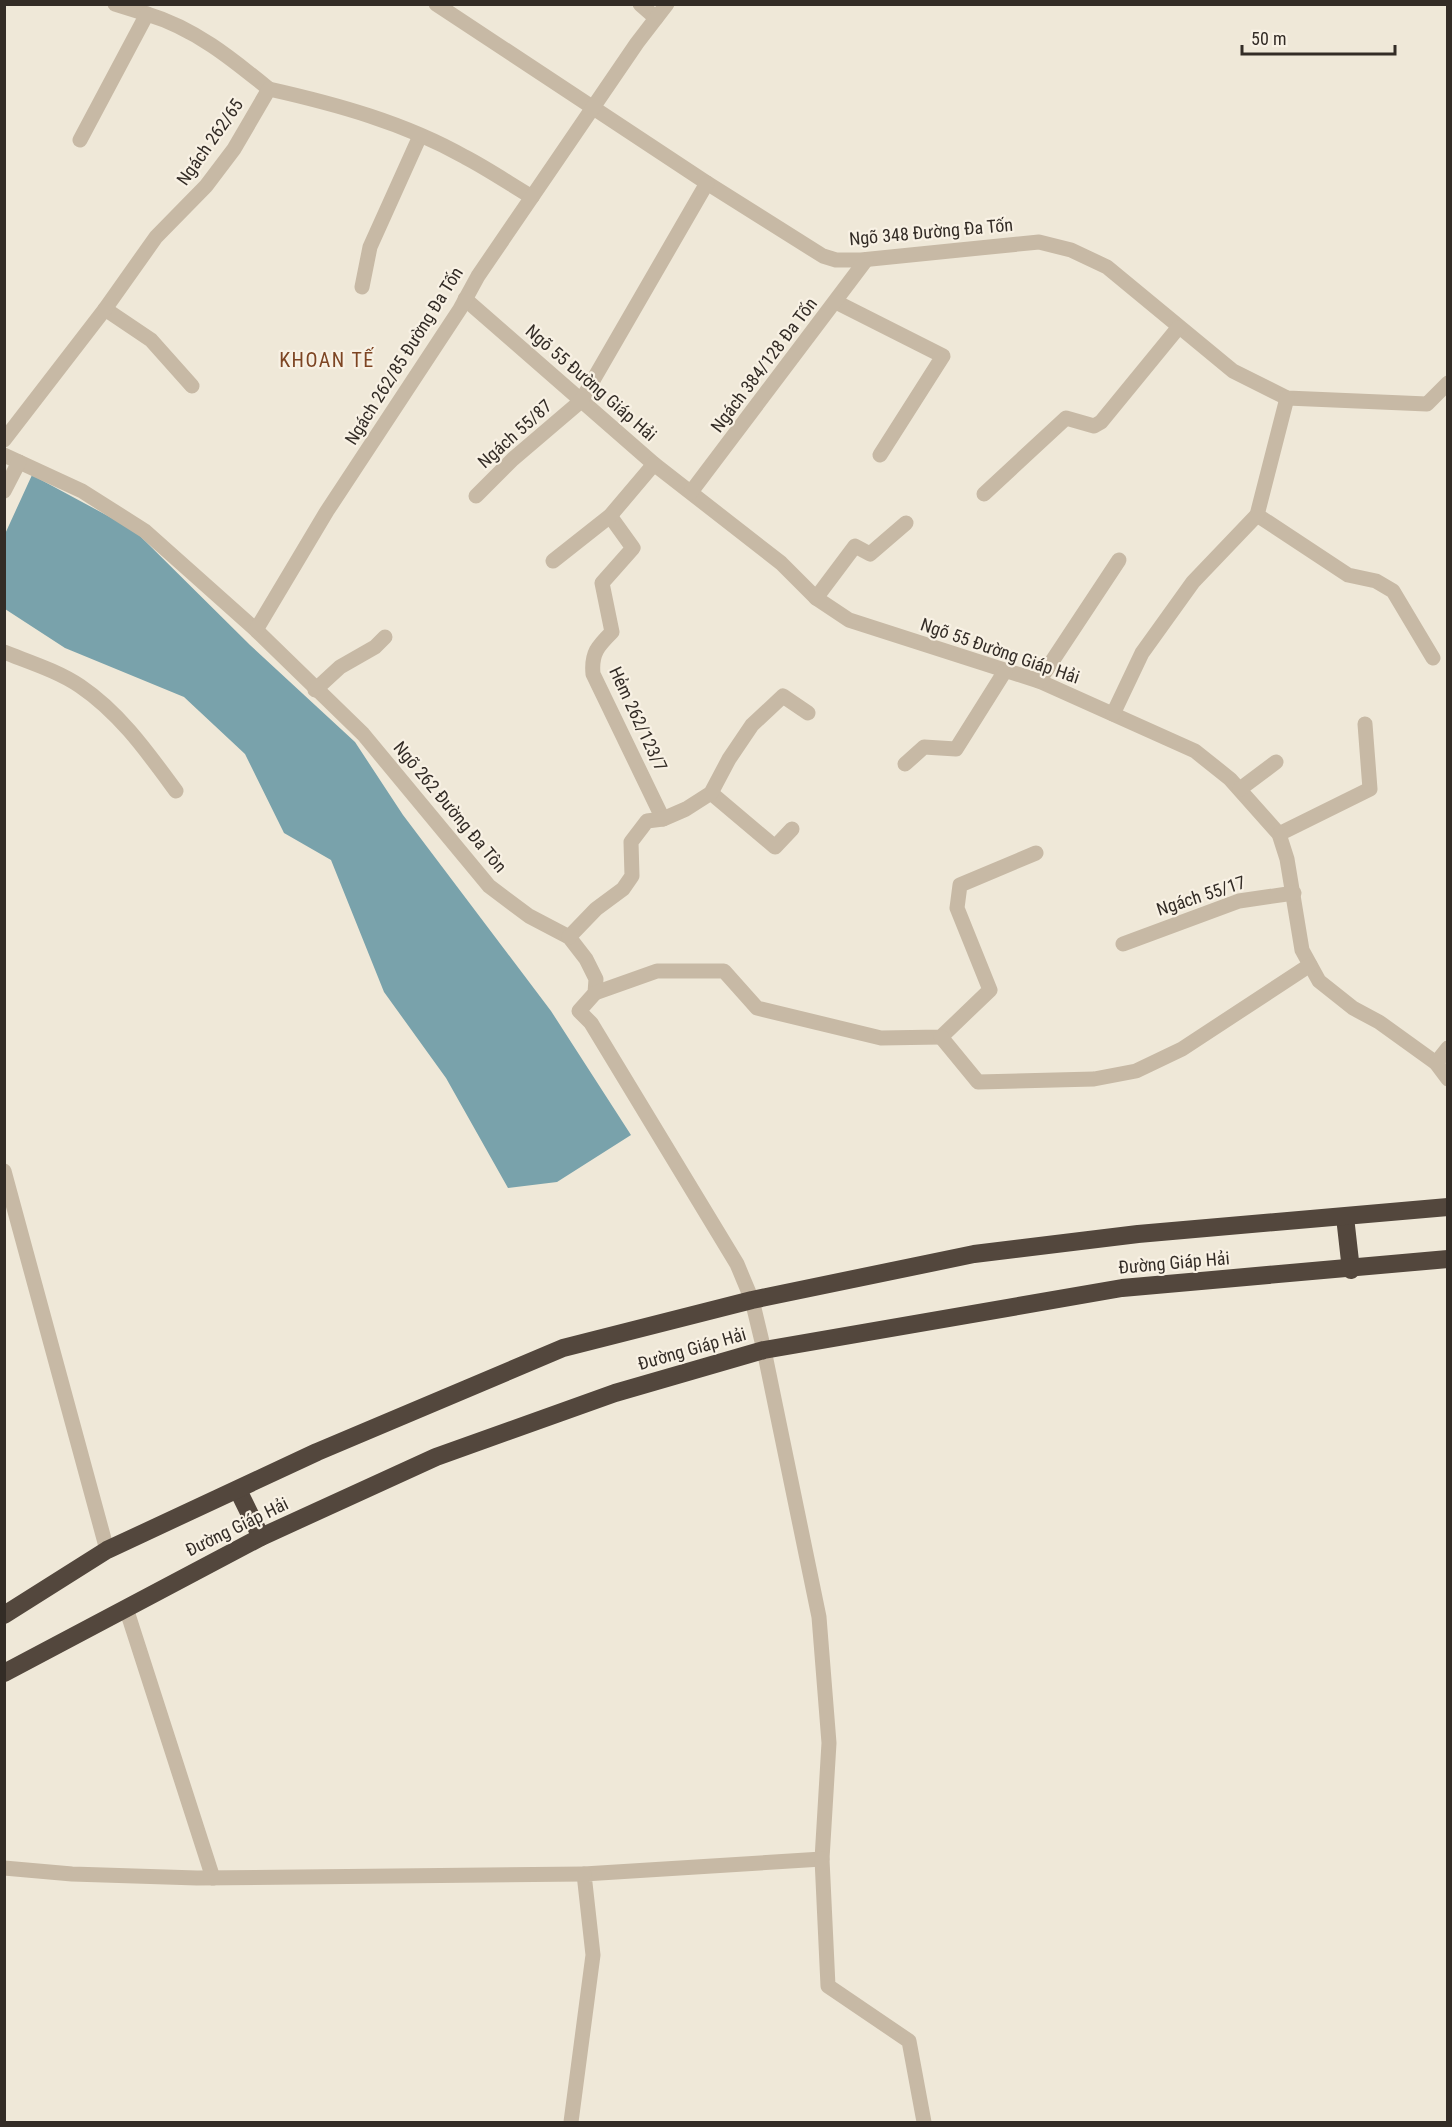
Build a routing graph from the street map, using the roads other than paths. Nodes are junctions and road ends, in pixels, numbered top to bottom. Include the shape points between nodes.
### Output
1 (115, 4) edge
2 (435, 4) edge
3 (640, 4) edge
4 (667, 4) edge
5 (147, 14) junction
6 (656, 18) junction
7 (269, 89) junction
8 (593, 109) junction
9 (420, 136) junction
10 (80, 140) dead end
11 (707, 183) junction
12 (532, 197) junction
13 (866, 260) junction
14 (362, 287) dead end
15 (465, 299) junction
16 (836, 302) junction
17 (105, 309) junction
18 (1178, 328) junction
19 (1448, 383) edge
20 (192, 386) dead end
21 (1287, 398) junction
22 (581, 401) junction
23 (4, 440) edge
24 (4, 455) edge
25 (880, 455) dead end
26 (19, 462) junction
27 (654, 464) junction
28 (4, 491) edge
29 (692, 492) junction
30 (984, 494) dead end
31 (476, 496) dead end
32 (1257, 515) junction
33 (610, 516) junction
34 (906, 524) dead end
35 (1119, 560) dead end
36 (553, 561) dead end
37 (816, 598) junction
38 (256, 630) junction
39 (385, 637) dead end
40 (4, 652) edge
41 (1433, 657) dead end
42 (1005, 671) junction
43 (1039, 681) junction
44 (315, 690) junction
45 (808, 713) dead end
46 (1113, 714) junction
47 (1365, 724) dead end
48 (1276, 762) dead end
49 (905, 764) dead end
50 (1240, 789) junction
51 (177, 791) dead end
52 (711, 793) junction
53 (663, 819) junction
54 (792, 829) dead end
55 (1279, 834) junction
56 (1036, 852) dead end
57 (1293, 893) junction
58 (569, 938) junction
59 (1123, 944) dead end
60 (1310, 965) junction
61 (595, 993) junction
62 (941, 1037) junction
63 (1448, 1048) edge
64 (1436, 1063) junction
65 (1448, 1078) edge
66 (4, 1171) edge
67 (1448, 1207) edge
68 (1345, 1217) junction
69 (1448, 1259) edge
70 (1351, 1270) junction
71 (752, 1300) junction
72 (764, 1350) junction
73 (238, 1490) junction
74 (261, 1537) junction
75 (107, 1550) junction
76 (126, 1608) junction
77 (4, 1615) edge
78 (4, 1673) edge
79 (822, 1859) junction
80 (4, 1868) edge
81 (584, 1874) junction
82 (213, 1878) junction
83 (571, 2122) edge
84 (924, 2122) edge

1 - 5 street
2 - 8 street, Ngõ 348 Đường Đa Tốn
3 - 6 street
4 - 6 street, Ngách 262/85 Đường Đa Tốn
5 - 7 street via 186,28 232,58
5 - 10 street
6 - 8 street, Ngách 262/85 Đường Đa Tốn
7 - 9 street via 329,102
7 - 17 street, Ngách 262/65 via 234,149 192,203 156,237
8 - 11 street, Ngõ 348 Đường Đa Tốn
8 - 12 street, Ngách 262/85 Đường Đa Tốn
9 - 12 street via 464,156
9 - 14 street via 370,247
11 - 13 street, Ngõ 348 Đường Đa Tốn via 823,256
11 - 22 street, Ngách 55/87
12 - 15 street, Ngách 262/85 Đường Đa Tốn
13 - 16 street, Ngách 384/128 Đa Tốn
13 - 18 street, Ngõ 348 Đường Đa Tốn via 1039,242 1071,250 1107,267
15 - 22 street, Ngõ 55 Đường Giáp Hải
15 - 38 street, Ngách 262/85 Đường Đa Tốn via 327,511
16 - 25 street via 942,356
16 - 29 street, Ngách 384/128 Đa Tốn
17 - 20 street via 151,340
17 - 23 street, Ngách 262/65
18 - 21 street, Ngõ 348 Đường Đa Tốn via 1233,371
18 - 30 street via 1101,422 1095,426 1066,418
19 - 21 street, Ngõ 348 Đường Đa Tốn via 1427,404
21 - 32 street
22 - 27 street, Ngõ 55 Đường Giáp Hải
22 - 31 street, Ngách 55/87
24 - 26 street, Ngõ 262 Đường Đa Tôn
26 - 28 street
26 - 38 street, Ngõ 262 Đường Đa Tôn via 82,491 145,531
27 - 29 street, Ngõ 55 Đường Giáp Hải
27 - 33 street
29 - 37 street, Ngõ 55 Đường Giáp Hải via 781,563
32 - 41 street via 1348,575 1376,581 1393,591
32 - 46 street via 1193,582 1142,653
33 - 36 street
33 - 53 street, Hẻm 262/123/7 via 633,548 602,583 612,632 596,648 593,674
34 - 37 street via 870,554 855,546
35 - 43 street
37 - 42 street, Ngõ 55 Đường Giáp Hải via 849,620
38 - 44 street, Ngõ 262 Đường Đa Tôn
39 - 44 street
40 - 51 street via 78,685 110,710
42 - 43 street, Ngõ 55 Đường Giáp Hải
42 - 49 street via 956,749 924,747
43 - 46 street, Ngõ 55 Đường Giáp Hải
44 - 58 street, Ngõ 262 Đường Đa Tôn via 363,734 489,886 529,916
45 - 52 street via 783,696 752,725
46 - 50 street, Ngõ 55 Đường Giáp Hải via 1195,751
47 - 55 street via 1370,789
48 - 50 street
50 - 55 street, Ngõ 55 Đường Giáp Hải
52 - 53 street
52 - 54 street via 775,847
53 - 58 street via 647,821 631,842 633,876 623,889 596,909
55 - 57 street, Ngõ 55 Đường Giáp Hải
56 - 62 street via 960,885 957,908 990,990
57 - 59 street, Ngách 55/17 via 1239,901
57 - 60 street, Ngõ 55 Đường Giáp Hải via 1302,950
58 - 61 street, Ngõ 262 Đường Đa Tôn via 596,979
60 - 62 street via 1182,1049 1136,1071 1094,1079 978,1082
60 - 64 street, Ngõ 55 Đường Giáp Hải via 1319,981 1353,1008
61 - 62 street via 657,971 724,971 757,1008 881,1038
61 - 71 street via 579,1011 591,1023 737,1264
63 - 64 street
64 - 65 street, Ngõ 55 Đường Giáp Hải
66 - 75 street
67 - 68 highway, Đường Giáp Hải
68 - 70 highway
68 - 71 highway, Đường Giáp Hải via 1138,1234 974,1254
69 - 70 highway, Đường Giáp Hải
70 - 72 highway, Đường Giáp Hải via 1122,1288
71 - 72 street
71 - 73 highway, Đường Giáp Hải via 563,1348 317,1452
72 - 74 highway, Đường Giáp Hải via 615,1393 436,1457
72 - 79 street via 819,1617 829,1743
73 - 74 highway
73 - 75 highway, Đường Giáp Hải
74 - 76 highway, Đường Giáp Hải
75 - 77 highway, Đường Giáp Hải
76 - 78 highway, Đường Giáp Hải
76 - 82 street
79 - 81 street
79 - 84 street via 828,1986 909,2041
80 - 82 street
81 - 82 street
81 - 83 street via 593,1955

